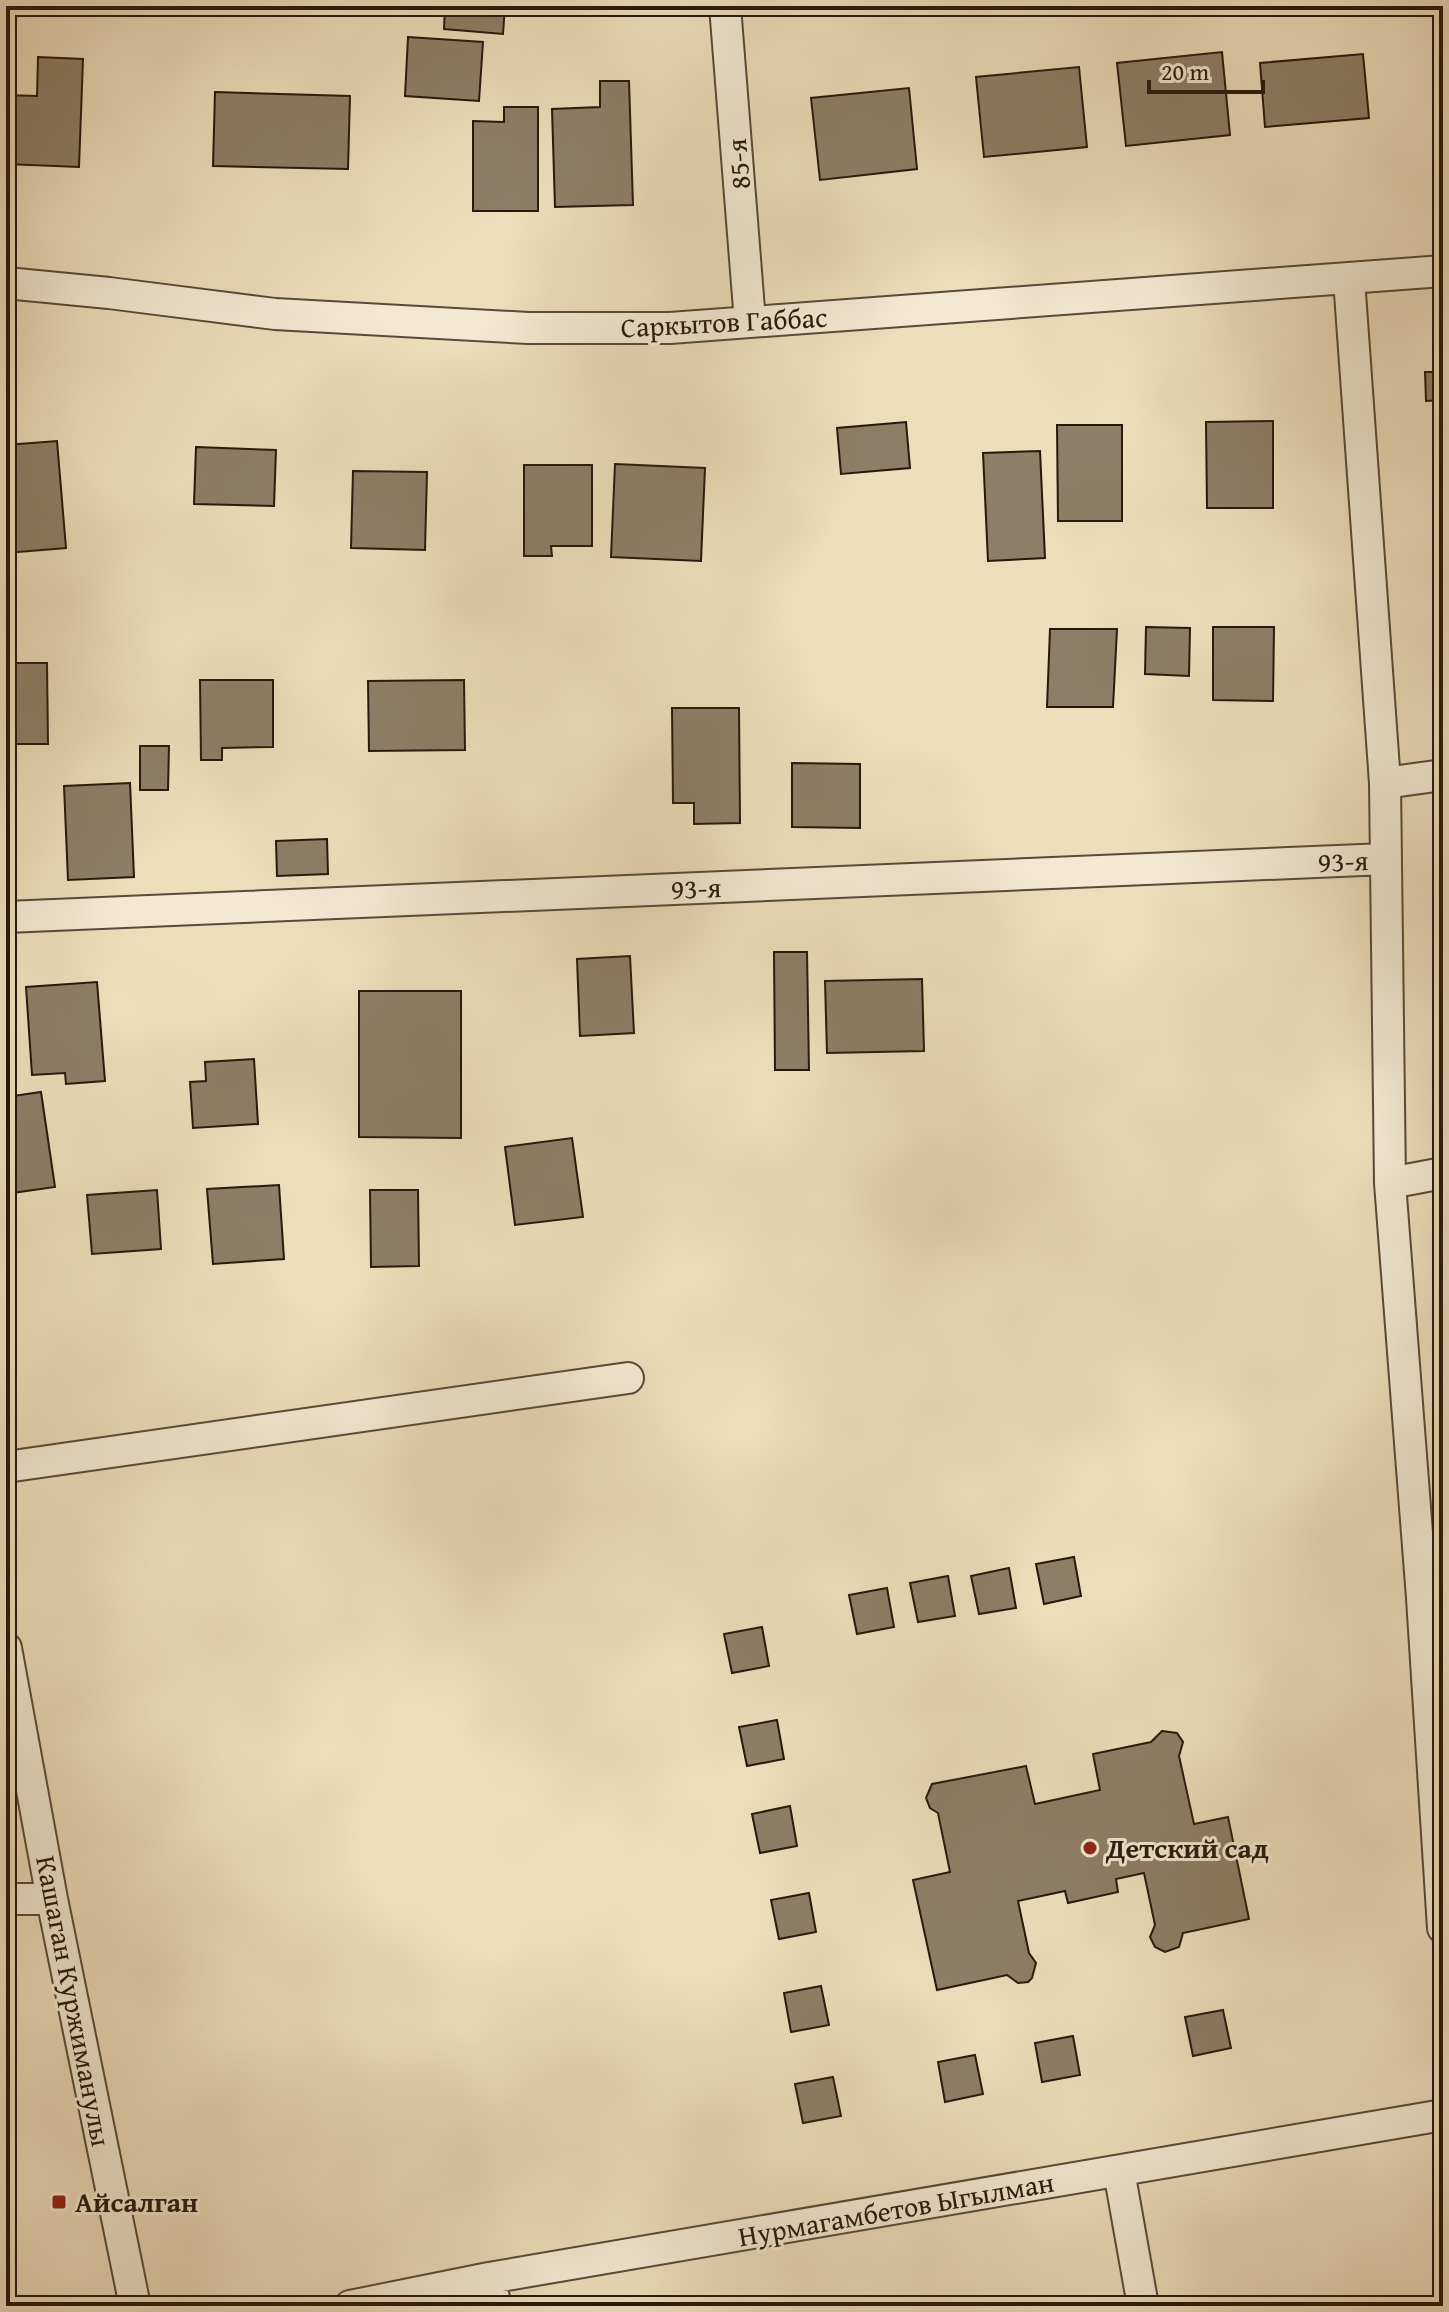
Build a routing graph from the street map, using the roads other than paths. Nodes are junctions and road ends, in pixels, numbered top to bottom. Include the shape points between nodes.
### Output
1 (725, 6) edge
2 (1443, 271) edge
3 (1349, 279) junction
4 (6, 283) edge
5 (750, 322) junction
6 (1443, 775) edge
7 (1385, 783) junction
8 (1386, 859) junction
9 (6, 917) edge
10 (1443, 1173) edge
11 (1390, 1183) junction
12 (628, 1378) dead end
13 (6, 1467) edge
14 (1432, 1597) edge
15 (6, 1648) edge
16 (6, 1899) edge
17 (52, 1899) junction
18 (1443, 1928) edge
19 (1443, 2115) edge
20 (1119, 2171) junction
21 (492, 2292) edge
22 (135, 2306) edge
23 (350, 2306) edge
24 (1143, 2306) edge

1 - 5 street, 85-я
2 - 3 street, Саркытов Габбас
3 - 5 street, Саркытов Габбас
3 - 7 street
4 - 5 street, Саркытов Габбас via 275,314 513,327 670,328
6 - 7 street
7 - 8 street
8 - 9 street, 93-я
8 - 11 street
10 - 11 street
11 - 14 street
12 - 13 street
14 - 18 street
15 - 17 street, Кашаган Куржиманулы
16 - 17 street
17 - 22 street, Кашаган Куржиманулы
19 - 20 street, Нурмагамбетов Ыгылман
20 - 21 street, Нурмагамбетов Ыгылман
20 - 24 street
21 - 23 street, Нурмагамбетов Ыгылман

